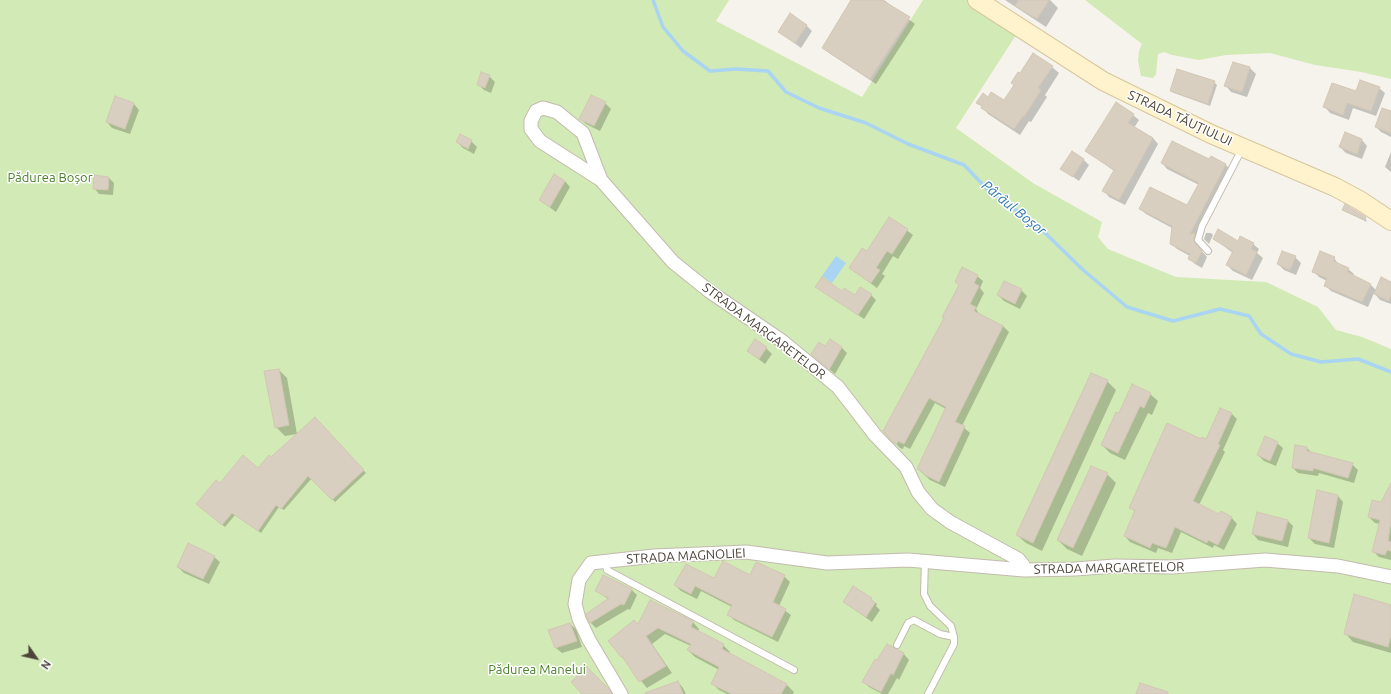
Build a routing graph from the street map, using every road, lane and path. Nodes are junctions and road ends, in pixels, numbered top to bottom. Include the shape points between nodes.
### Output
1 (978, 0) edge
2 (1243, 148) junction
3 (601, 180) junction
4 (1391, 221) edge
5 (1208, 251) dead end
6 (605, 561) junction
7 (925, 561) junction
8 (1024, 570) junction
9 (1391, 577) edge
10 (954, 637) junction
11 (897, 645) dead end
12 (794, 670) dead end
13 (622, 694) edge
14 (928, 694) edge

1 - 2 main road, STRADA TĂUȚIULUI via 1103,81
2 - 4 main road, STRADA TĂUȚIULUI via 1335,187
2 - 5 lane via 1202,226 1198,240
3 - 3 street, STRADA MARGARETELOR via 540,141 531,129 531,121 536,111 543,108 557,112 583,133
3 - 8 street, STRADA MARGARETELOR via 674,262 709,291 782,341 838,386 875,435 906,467 918,492 932,509 950,522 1018,559
6 - 7 street, STRADA MAGNOLIEI via 746,552 827,563
6 - 12 lane via 607,570
6 - 13 street, STRADA MAGNOLIEI via 591,562 579,580 575,604 589,640
7 - 8 street, STRADA MAGNOLIEI
7 - 10 lane via 924,594 930,606 951,626
8 - 9 street, STRADA MARGARETELOR via 1115,566 1172,567 1271,560 1338,566
10 - 11 lane via 940,634 914,620 908,624
10 - 14 lane via 954,644

